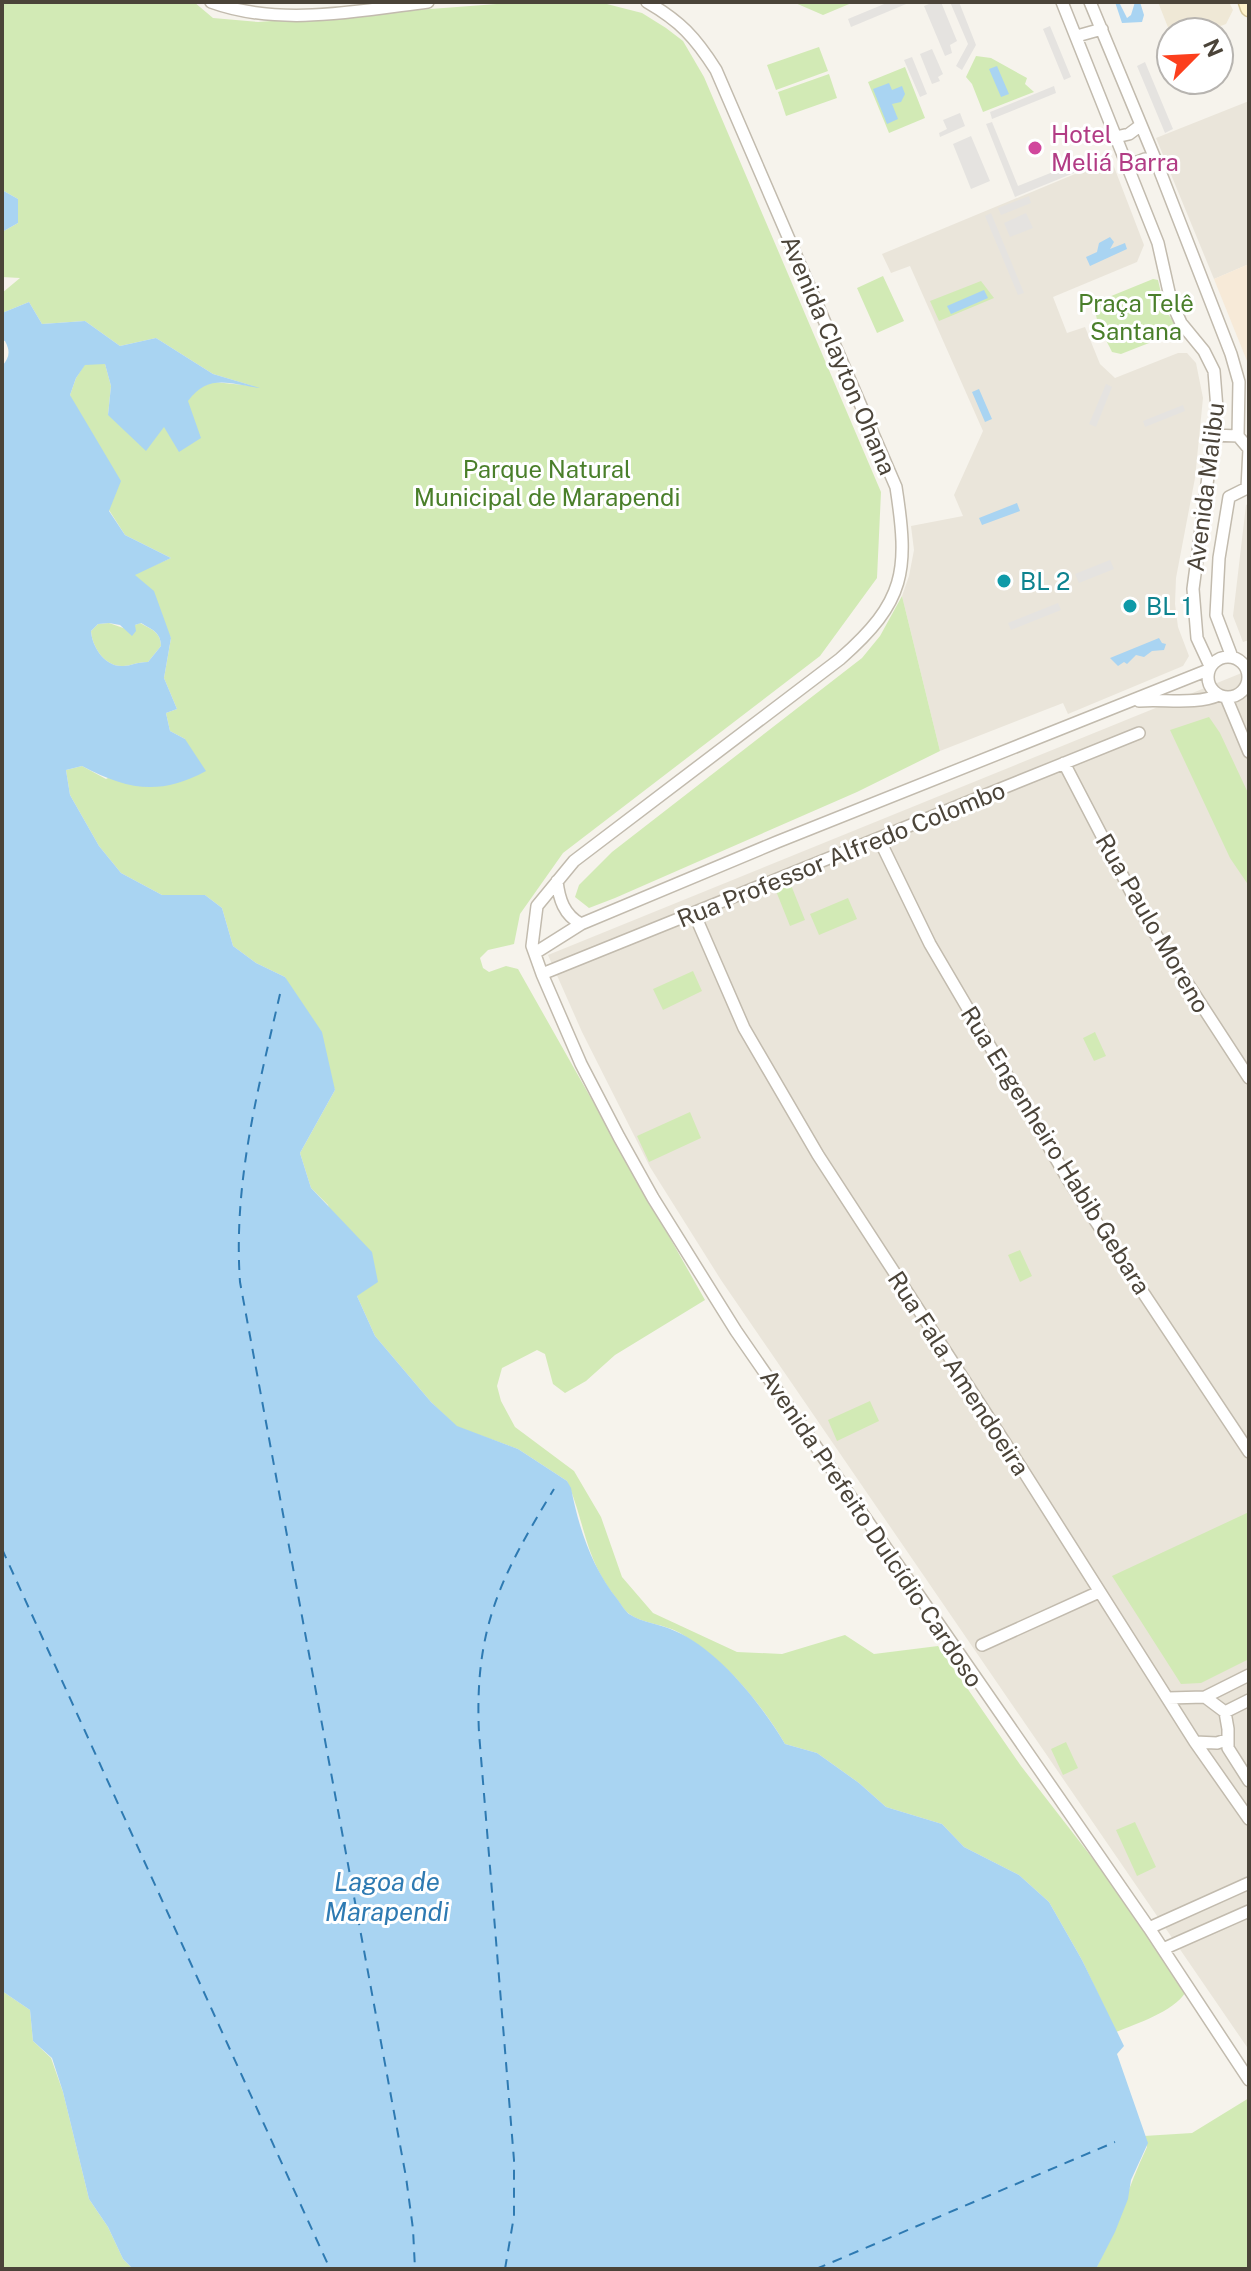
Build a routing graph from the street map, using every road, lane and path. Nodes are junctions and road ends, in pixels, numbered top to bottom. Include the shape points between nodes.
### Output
1 (211, 2) edge
2 (428, 2) edge
3 (647, 2) edge
4 (1062, 2) edge
5 (1090, 2) edge
6 (1247, 2) edge
7 (248, 8) edge
8 (1249, 8) edge
9 (1102, 29) junction
10 (1077, 36) junction
11 (1141, 125) junction
12 (1116, 137) junction
13 (1156, 161) junction
14 (1127, 166) junction
15 (1213, 435) junction
16 (1238, 436) junction
17 (1248, 488) edge
18 (1207, 493) junction
19 (1229, 497) junction
20 (1240, 657) edge
21 (1209, 668) junction
22 (1247, 688) edge
23 (1222, 696) junction
24 (1122, 703) junction
25 (1139, 733) dead end
26 (1249, 752) edge
27 (1064, 763) junction
28 (879, 839) junction
29 (557, 881) junction
30 (694, 913) junction
31 (581, 924) junction
32 (535, 953) junction
33 (542, 974) junction
34 (1249, 1078) edge
35 (1249, 1452) edge
36 (1099, 1592) junction
37 (982, 1645) dead end
38 (1249, 1675) edge
39 (1205, 1697) junction
40 (1168, 1698) junction
41 (1249, 1700) edge
42 (1225, 1712) junction
43 (1226, 1740) junction
44 (1195, 1742) junction
45 (1249, 1781) edge
46 (1249, 1819) edge
47 (1249, 1883) edge
48 (1249, 1911) edge
49 (1149, 1928) junction
50 (1163, 1949) junction
51 (1249, 2080) edge

1 - 7 street
2 - 7 street via 296,15
3 - 29 street, Avenida Clayton Ohana via 673,17 716,70 896,487 904,536 901,576 869,634 594,845
4 - 10 street, Avenida Malibu
5 - 9 street, Avenida Malibu
6 - 8 main road
9 - 10 street
9 - 11 street, Avenida Malibu
10 - 12 street, Avenida Malibu
11 - 12 street
11 - 13 street, Avenida Malibu
12 - 14 street, Avenida Malibu
13 - 14 street
13 - 16 street, Avenida Malibu via 1239,382
14 - 15 street, Avenida Malibu via 1158,243 1171,301 1214,371
15 - 16 street
15 - 18 street, Avenida Malibu
16 - 17 street, Avenida Malibu via 1249,449
17 - 19 street, Avenida Malibu
18 - 19 street
18 - 21 street, Avenida Malibu via 1193,589 1197,638
19 - 20 street, Avenida Malibu via 1216,615
20 - 21 street via 1222,657
20 - 22 street
21 - 23 street via 1209,684
21 - 24 street, Rua Professor Alfredo Colombo
22 - 23 street
23 - 24 street, Rua Professor Alfredo Colombo via 1199,702
23 - 26 street
24 - 31 street, Rua Professor Alfredo Colombo
25 - 27 street, Rua Professor Alfredo Colombo
27 - 28 street, Rua Professor Alfredo Colombo
27 - 34 street, Rua Paulo Moreno via 1143,915
28 - 30 street, Rua Professor Alfredo Colombo
28 - 35 street, Rua Engenheiro Habib Gebara via 930,944 1069,1181
29 - 31 street via 567,914
29 - 32 street, Avenida Clayton Ohana via 537,906
30 - 33 street, Rua Professor Alfredo Colombo
30 - 36 street, Rua Fala Amendoeira via 744,1028 818,1155
31 - 32 street, Rua Professor Alfredo Colombo
32 - 33 street, Avenida Prefeito Dulcídio Cardoso
33 - 49 street, Avenida Prefeito Dulcídio Cardoso via 626,1150 736,1331
36 - 37 street
36 - 40 street, Rua Fala Amendoeira
38 - 39 street
39 - 40 street
39 - 42 street
40 - 44 street, Rua Fala Amendoeira
41 - 42 street
42 - 43 street
43 - 44 street
43 - 45 street
44 - 46 street, Rua Fala Amendoeira
47 - 49 street
48 - 50 street
49 - 50 street, Avenida Prefeito Dulcídio Cardoso
50 - 51 street, Avenida Prefeito Dulcídio Cardoso

